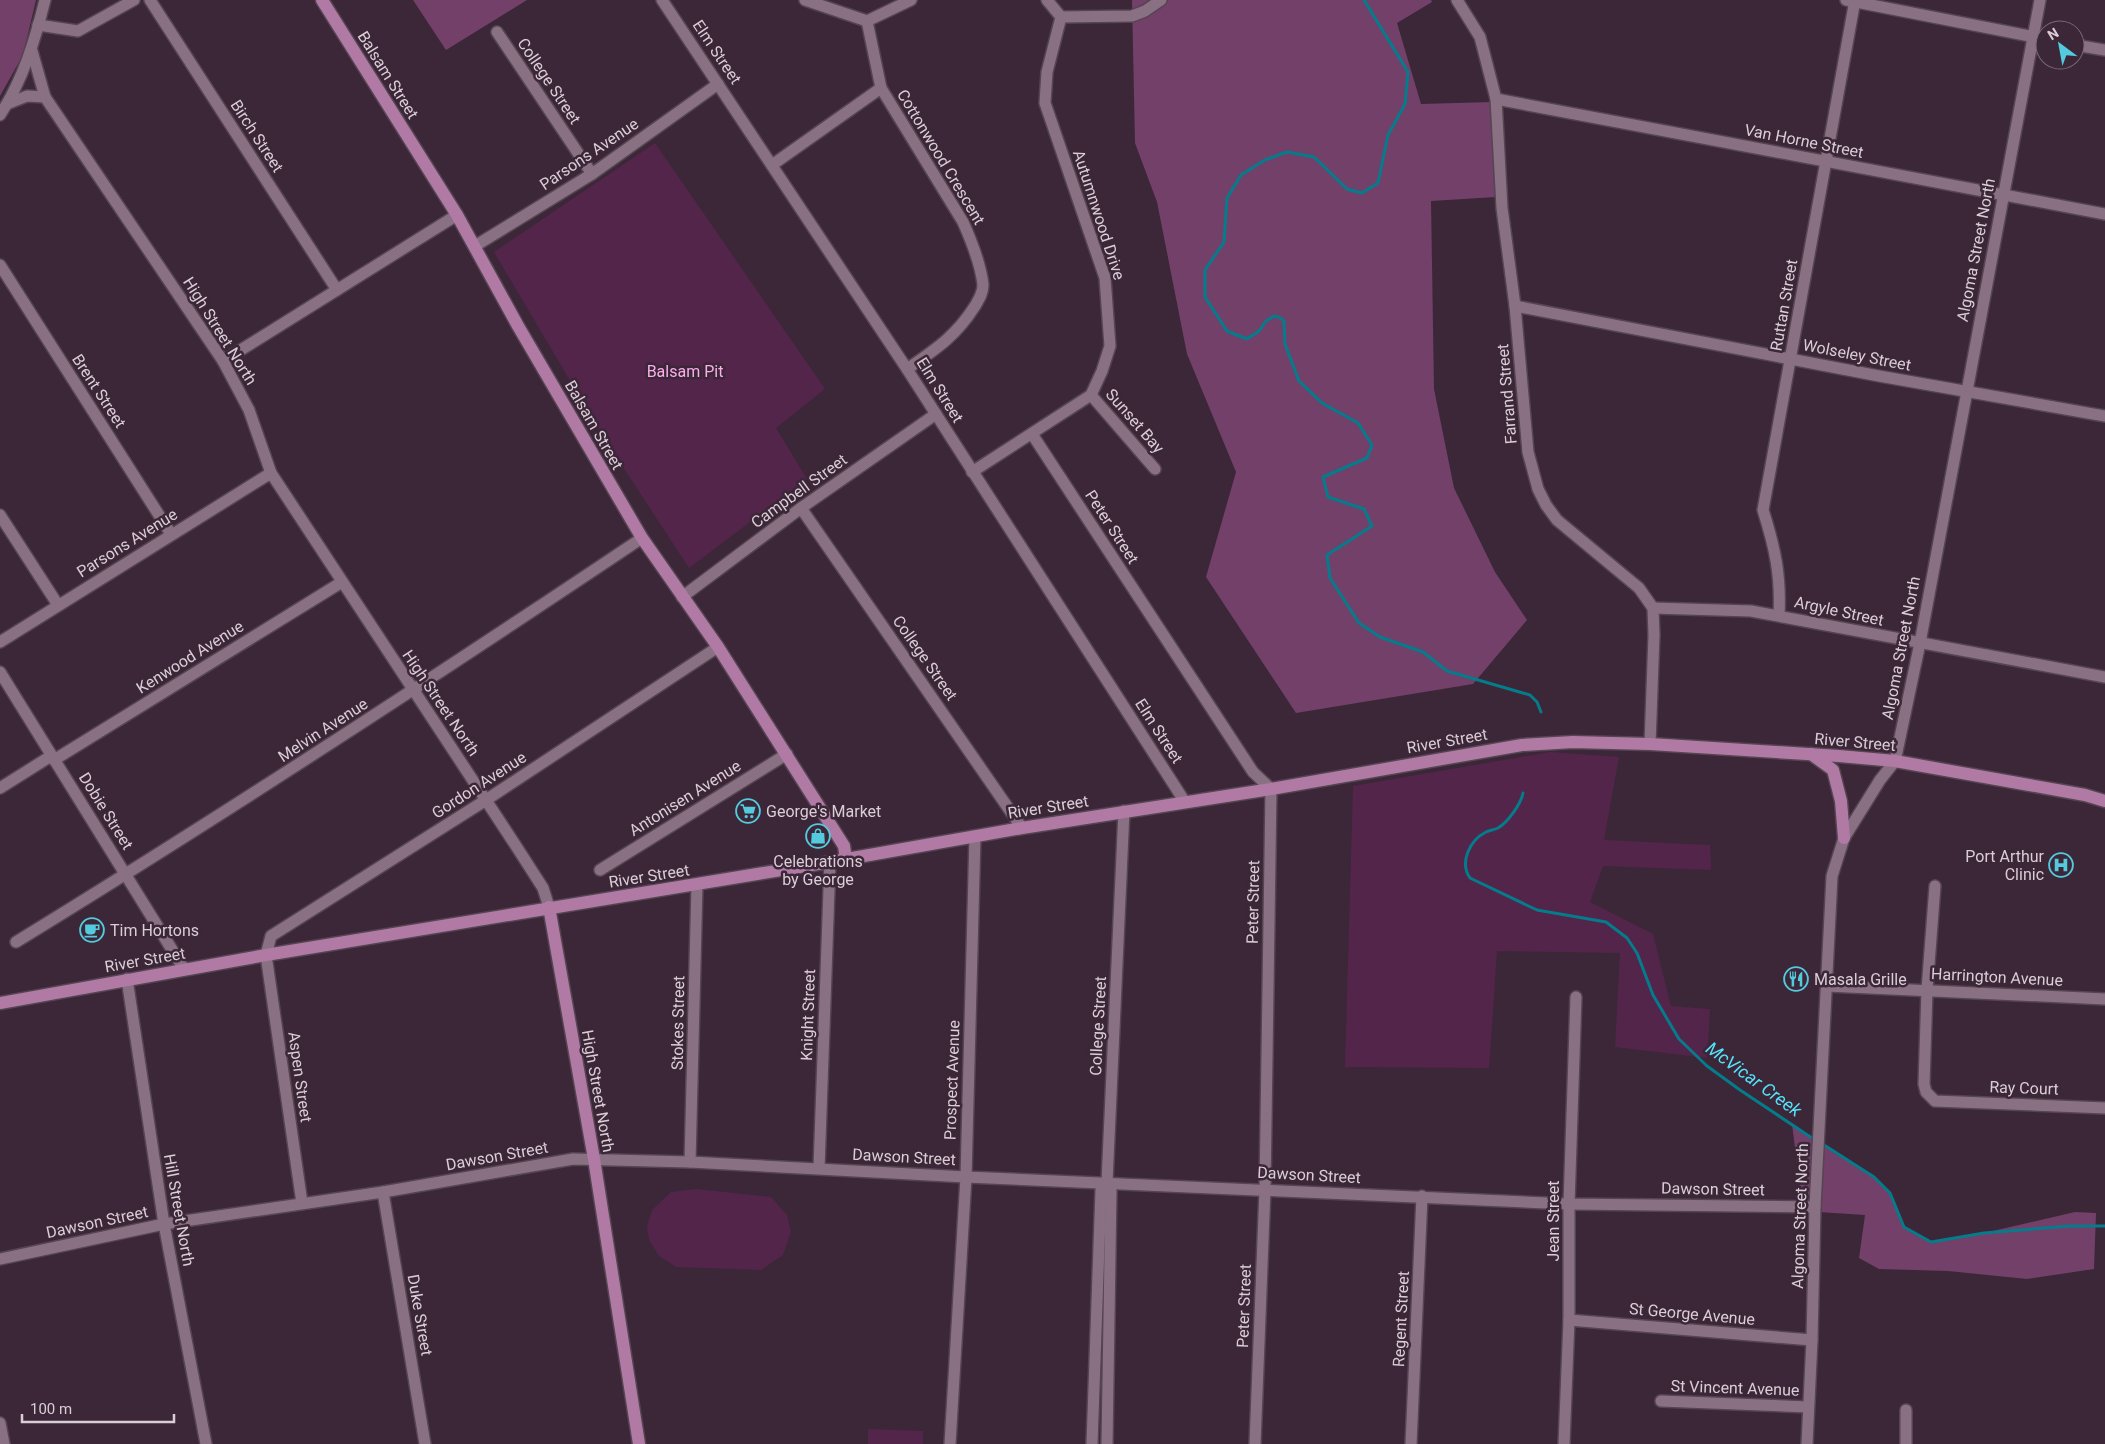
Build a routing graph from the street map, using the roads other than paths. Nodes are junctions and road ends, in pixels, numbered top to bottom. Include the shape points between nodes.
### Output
1 (45, 0) edge
2 (134, 0) edge
3 (150, 0) edge
4 (322, 0) edge
5 (662, 0) edge
6 (805, 0) edge
7 (911, 0) edge
8 (1047, 0) edge
9 (1161, 0) edge
10 (1457, 0) edge
11 (1852, 0) edge
12 (2040, 0) edge
13 (1061, 17) junction
14 (2039, 20) edge
15 (868, 21) junction
16 (38, 25) junction
17 (497, 32) dead end
18 (2035, 37) edge
19 (2085, 47) edge
20 (2105, 50) edge
21 (32, 51) junction
22 (2035, 55) edge
23 (718, 84) junction
24 (880, 88) junction
25 (45, 98) junction
26 (1496, 98) junction
27 (7, 104) junction
28 (0, 115) edge
29 (1826, 162) junction
30 (772, 165) junction
31 (592, 174) junction
32 (2003, 195) junction
33 (2105, 214) edge
34 (457, 215) junction
35 (475, 246) junction
36 (0, 265) edge
37 (337, 290) junction
38 (1515, 306) junction
39 (1791, 359) junction
40 (223, 361) junction
41 (907, 369) junction
42 (1966, 392) junction
43 (1091, 395) junction
44 (936, 414) junction
45 (2105, 416) edge
46 (1032, 434) junction
47 (1155, 469) dead end
48 (972, 472) junction
49 (271, 473) junction
50 (801, 508) junction
51 (0, 515) edge
52 (172, 534) junction
53 (642, 538) junction
54 (342, 582) junction
55 (682, 597) junction
56 (58, 605) junction
57 (1653, 608) junction
58 (1779, 615) junction
59 (0, 642) edge
60 (1920, 643) junction
61 (718, 647) junction
62 (0, 672) edge
63 (2105, 677) edge
64 (413, 691) junction
65 (1650, 744) junction
66 (787, 754) junction
67 (1811, 754) junction
68 (53, 758) junction
69 (1895, 761) junction
70 (0, 788) edge
71 (1271, 789) junction
72 (486, 800) junction
73 (2105, 801) edge
74 (1185, 802) junction
75 (1124, 811) junction
76 (1022, 828) junction
77 (975, 836) junction
78 (1844, 838) junction
79 (846, 859) junction
80 (830, 862) junction
81 (600, 870) dead end
82 (126, 874) junction
83 (697, 885) junction
84 (1935, 886) dead end
85 (549, 907) junction
86 (16, 942) dead end
87 (266, 955) junction
88 (184, 969) junction
89 (127, 979) junction
90 (1827, 986) junction
91 (1927, 990) junction
92 (1576, 998) dead end
93 (2105, 999) edge
94 (0, 1003) edge
95 (2105, 1108) edge
96 (594, 1159) junction
97 (690, 1162) junction
98 (819, 1168) junction
99 (966, 1177) junction
100 (1107, 1182) junction
101 (1266, 1189) junction
102 (383, 1192) junction
103 (1422, 1196) junction
104 (302, 1203) junction
105 (1569, 1204) junction
106 (1815, 1207) junction
107 (164, 1224) junction
108 (0, 1259) edge
109 (1570, 1320) junction
110 (1812, 1340) junction
111 (1660, 1401) dead end
112 (1808, 1407) junction
113 (1906, 1410) dead end
114 (0, 1423) edge
115 (4, 1444) edge
116 (206, 1444) edge
117 (425, 1444) edge
118 (639, 1444) edge
119 (950, 1444) edge
120 (1092, 1444) edge
121 (1107, 1444) edge
122 (1255, 1444) edge
123 (1411, 1444) edge
124 (1564, 1444) edge
125 (1807, 1444) edge
126 (1906, 1444) edge

1 - 16 street
2 - 16 street via 78,31
3 - 37 street, Birch Street
4 - 34 main road, Balsam Street
5 - 23 street, Elm Street
6 - 15 street
7 - 15 street
8 - 13 street
9 - 13 street via 1132,16
10 - 26 street, Farrand Street via 1480,37
11 - 18 street
11 - 29 street, Ruttan Street
12 - 14 street, Algoma Street North
13 - 43 street, Autumnwood Drive via 1047,72 1045,103 1104,278 1109,332 1110,346
15 - 24 street, Cottonwood Crescent
16 - 21 street
17 - 31 street, College Street
19 - 20 street
21 - 25 street, High Street North
21 - 27 street
22 - 32 street, Algoma Street North
23 - 30 street, Elm Street
23 - 31 street, Parsons Avenue
24 - 30 street
24 - 41 street, Cottonwood Crescent via 963,222 972,241 983,285 981,296 967,319 950,338
25 - 27 street via 27,96
25 - 40 street, High Street North
26 - 29 street, Van Horne Street
26 - 38 street, Farrand Street via 1502,208
27 - 28 street
29 - 32 street, Van Horne Street
29 - 39 street, Ruttan Street
30 - 41 street, Elm Street
31 - 35 street, Parsons Avenue
32 - 33 street, Van Horne Street
32 - 42 street, Algoma Street North
34 - 35 main road, Balsam Street
34 - 37 street
35 - 53 main road, Balsam Street
36 - 52 street, Brent Street
37 - 40 street
38 - 39 street, Wolseley Street
38 - 57 street, Farrand Street via 1528,452 1538,488 1557,520 1639,588
39 - 42 street, Wolseley Street
39 - 58 street, Ruttan Street via 1763,510 1775,549 1780,586
40 - 49 street, High Street North via 249,410
41 - 44 street, Elm Street
42 - 45 street, Wolseley Street
42 - 60 street, Algoma Street North
43 - 46 street
43 - 47 street, Sunset Bay
44 - 48 street, Elm Street
44 - 50 street, Campbell Street
46 - 48 street
46 - 71 street, Peter Street via 1253,772
48 - 74 street, Elm Street
49 - 52 street, Parsons Avenue
49 - 54 street, High Street North
50 - 55 street, Campbell Street
50 - 76 street, College Street
51 - 56 street
52 - 56 street, Parsons Avenue
53 - 55 main road, Balsam Street
53 - 64 street, Melvin Avenue
54 - 64 street, High Street North
54 - 68 street, Kenwood Avenue
55 - 61 main road, Balsam Street
56 - 59 street, Parsons Avenue
57 - 58 street, Argyle Street via 1751,610
57 - 65 street
58 - 60 street, Argyle Street
60 - 63 street, Argyle Street
60 - 69 street, Algoma Street North
61 - 66 main road, Balsam Street
61 - 72 street, Gordon Avenue
62 - 68 street, Dobie Street
64 - 72 street, High Street North
64 - 82 street, Melvin Avenue
65 - 67 main road, River Street
65 - 71 main road, River Street via 1573,742 1522,745
66 - 79 main road, Balsam Street via 844,846
66 - 81 street, Antonisen Avenue
67 - 69 main road, River Street
67 - 78 main road via 1833,770 1842,801
68 - 70 street, Kenwood Avenue
68 - 82 street, Dobie Street
69 - 73 main road, River Street
69 - 78 street, Algoma Street North
71 - 74 main road, River Street
71 - 101 street, Peter Street
72 - 85 street, High Street North via 542,888
72 - 87 street, Gordon Avenue via 271,936
74 - 75 main road, River Street
75 - 76 main road, River Street
75 - 100 street, College Street
76 - 77 main road, River Street
77 - 79 main road, River Street
77 - 99 street, Prospect Avenue
78 - 90 street, Algoma Street North via 1832,876
79 - 80 main road, River Street
80 - 83 main road, River Street
80 - 98 street, Knight Street
82 - 86 street, Melvin Avenue
82 - 88 street, Dobie Street
83 - 85 main road, River Street
83 - 97 street, Stokes Street
84 - 91 street
85 - 87 main road, River Street
85 - 96 main road, High Street North
87 - 88 main road, River Street
87 - 104 street, Aspen Street
88 - 89 main road, River Street
89 - 94 main road, River Street
89 - 107 street, Hill Street North
90 - 91 street, Harrington Avenue
90 - 106 street, Algoma Street North
91 - 93 street, Harrington Avenue
91 - 95 street, Ray Court via 1924,1084 1926,1092 1935,1101
92 - 105 street, Jean Street
96 - 97 street, Dawson Street
96 - 102 street, Dawson Street via 573,1159
96 - 118 main road, High Street North
97 - 98 street, Dawson Street
98 - 99 street, Dawson Street
99 - 100 street, Dawson Street
99 - 119 street, Prospect Avenue
100 - 101 street, Dawson Street
100 - 120 street, College Street via 1101,1190
100 - 121 street, College Street via 1111,1191
101 - 103 street, Dawson Street
101 - 122 street, Peter Street
102 - 104 street, Dawson Street
102 - 117 street, Duke Street
103 - 105 street, Dawson Street
103 - 123 street, Regent Street
104 - 107 street, Dawson Street
105 - 106 street, Dawson Street
105 - 109 street, Jean Street
106 - 110 street, Algoma Street North
107 - 108 street, Dawson Street
107 - 116 street, Hill Street North
109 - 110 street, St George Avenue
109 - 124 street, Jean Street
110 - 112 street, Algoma Street North
111 - 112 street, St Vincent Avenue
112 - 125 street, Algoma Street North
113 - 126 street
114 - 115 street

